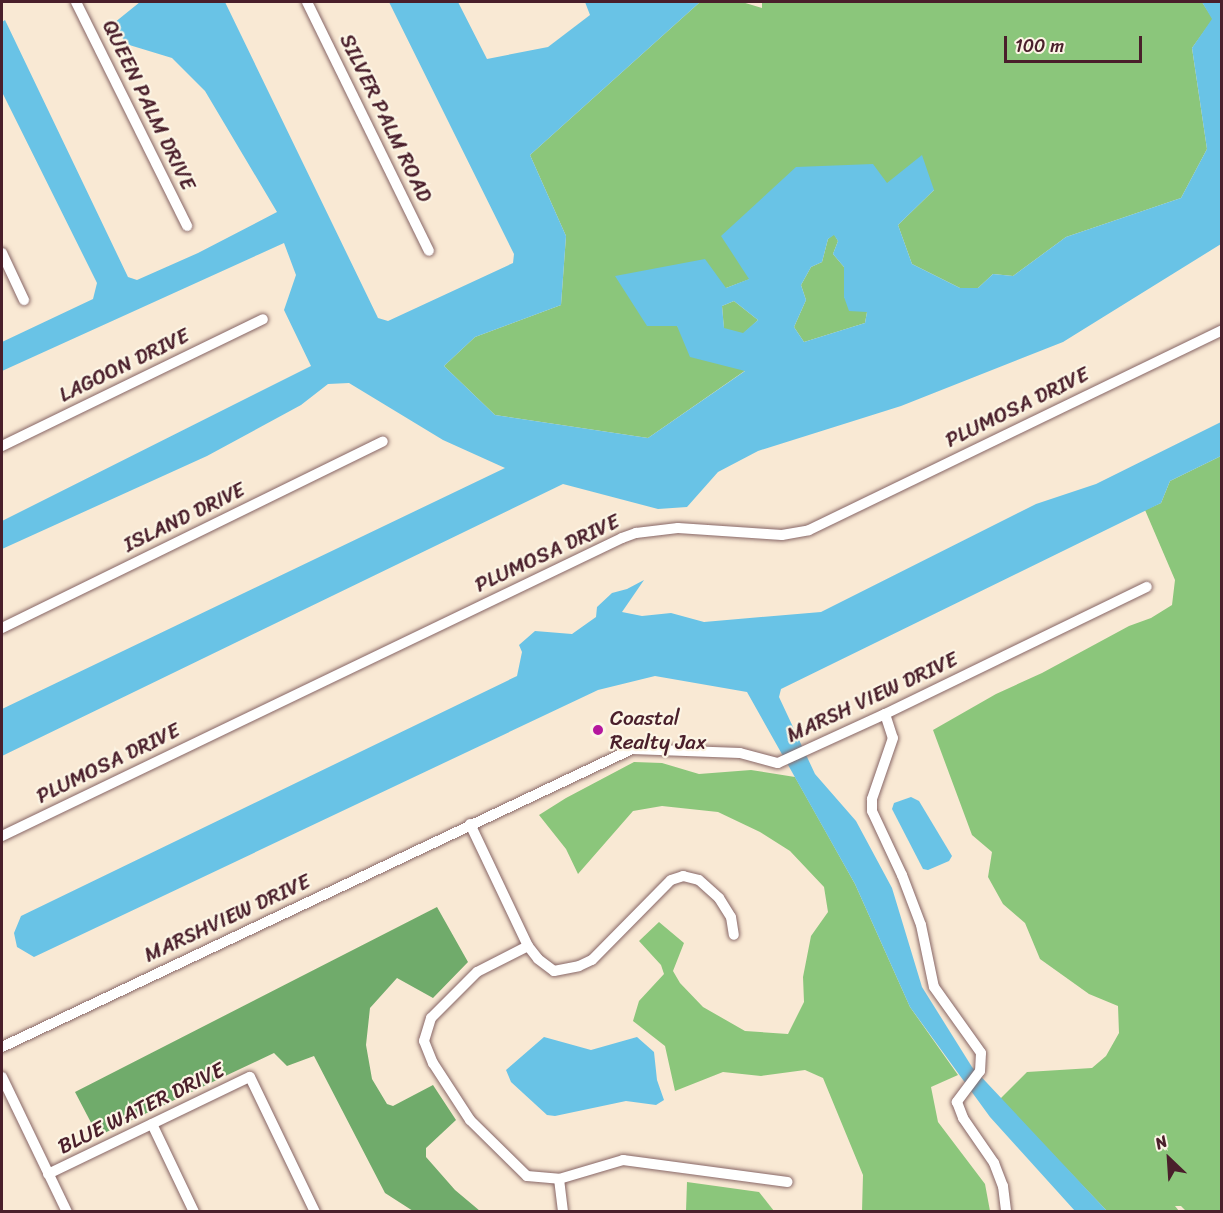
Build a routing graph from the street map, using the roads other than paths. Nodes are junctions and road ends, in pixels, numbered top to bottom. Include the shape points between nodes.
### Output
1 (76, 2) edge
2 (307, 2) edge
3 (187, 226) dead end
4 (429, 251) dead end
5 (2, 253) edge
6 (24, 300) dead end
7 (263, 319) dead end
8 (1221, 330) edge
9 (383, 441) dead end
10 (2, 446) edge
11 (1147, 587) dead end
12 (2, 628) edge
13 (885, 714) junction
14 (470, 824) junction
15 (2, 836) edge
16 (734, 935) dead end
17 (528, 946) junction
18 (2, 1047) edge
19 (2, 1077) edge
20 (152, 1124) junction
21 (48, 1174) junction
22 (559, 1179) junction
23 (788, 1182) dead end
24 (67, 1212) edge
25 (194, 1212) edge
26 (315, 1212) edge
27 (563, 1212) edge
28 (1006, 1212) edge

1 - 3 street, QUEEN PALM DRIVE
2 - 4 street, SILVER PALM ROAD
5 - 6 street
7 - 10 street, LAGOON DRIVE
8 - 15 street, PLUMOSA DRIVE via 809,530 782,535 678,528 622,538
9 - 12 street, ISLAND DRIVE
11 - 13 street, MARSH VIEW DRIVE
13 - 14 street, MARSH VIEW DRIVE via 778,763 740,753 633,749
13 - 28 street via 893,738 872,799 872,811 921,925 934,987 981,1053 980,1071 957,1102 994,1163 1003,1186
14 - 17 street
14 - 18 street, MARSHVIEW DRIVE
16 - 17 street via 731,917 719,898 699,880 683,876 671,880 604,948 579,966 554,971 537,959
17 - 22 street via 477,972 431,1018 424,1041 433,1063 470,1120 496,1147 527,1176
19 - 21 street
20 - 21 street, BLUE WATER DRIVE
20 - 25 street
20 - 26 street, BLUE WATER DRIVE via 250,1077
21 - 24 street
22 - 23 street via 623,1160
22 - 27 street

